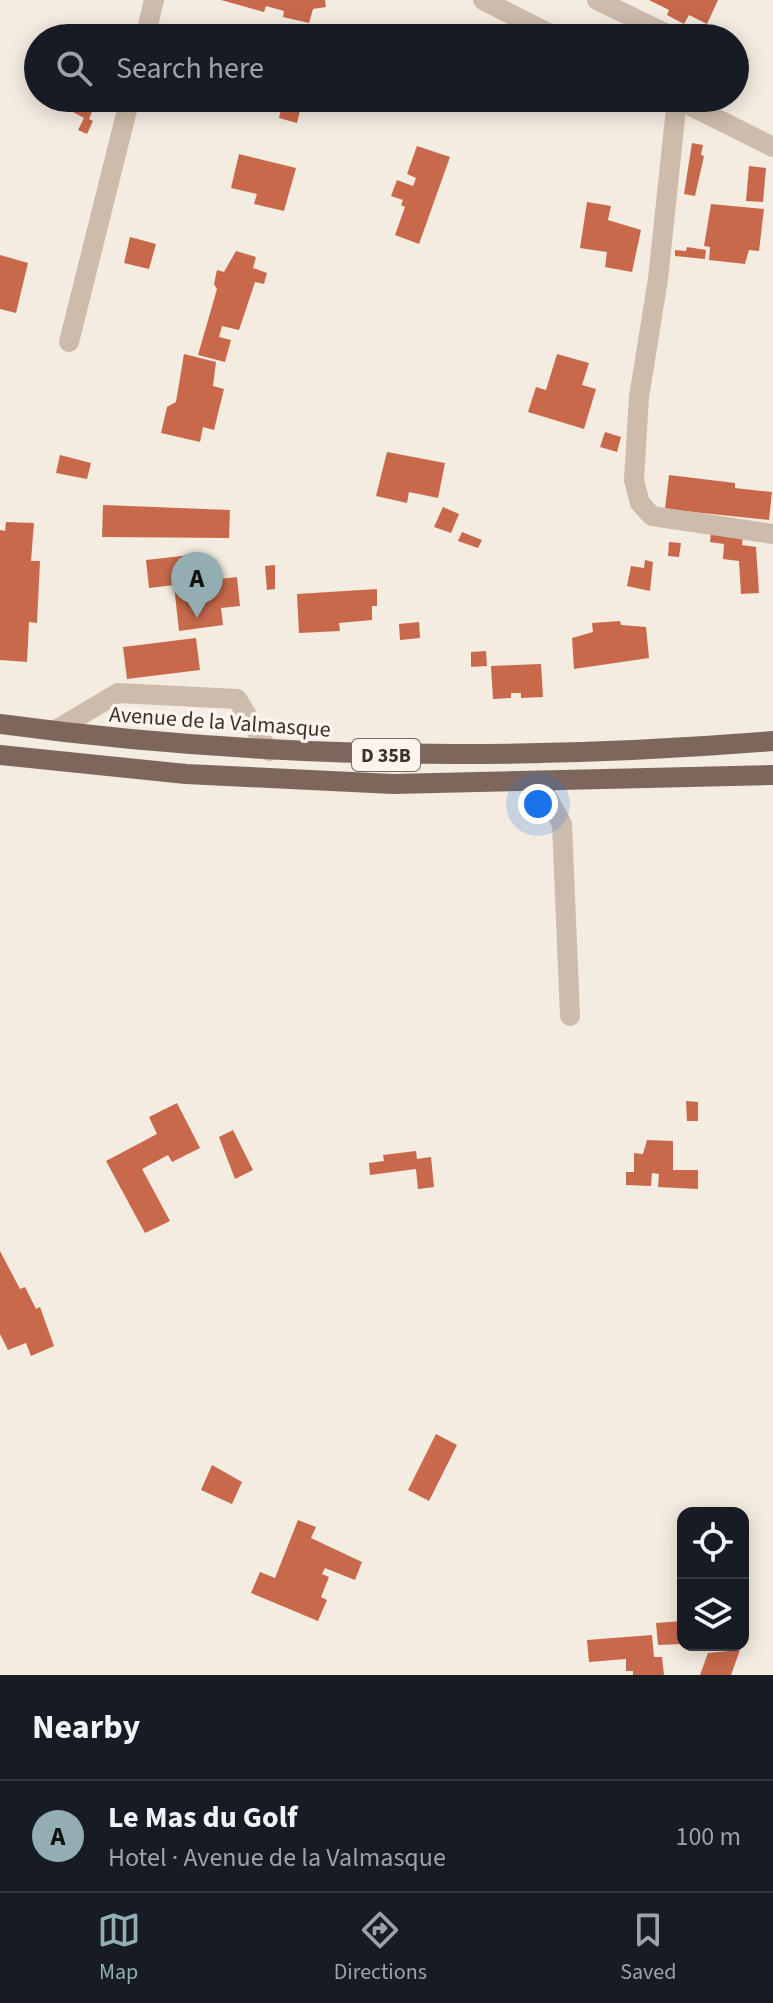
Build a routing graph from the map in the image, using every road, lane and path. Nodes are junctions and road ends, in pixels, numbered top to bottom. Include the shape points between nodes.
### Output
1 (154, 0) edge
2 (483, 0) edge
3 (597, 0) edge
4 (148, 24) edge
5 (530, 24) edge
6 (646, 24) edge
7 (126, 112) edge
8 (675, 112) edge
9 (704, 112) edge
10 (773, 147) edge
11 (69, 342) dead end
12 (773, 534) edge
13 (3, 722) edge
14 (54, 731) junction
15 (773, 741) edge
16 (269, 751) junction
17 (0, 755) edge
18 (773, 775) edge
19 (544, 782) junction
20 (570, 1016) dead end

1 - 4 street
2 - 5 street
3 - 6 street
7 - 11 street
8 - 12 street via 658,279 639,397 634,480 640,503 652,516
9 - 10 street
13 - 14 main road, Avenue de la Valmasque / D 35B
14 - 16 main road, Avenue de la Valmasque / D 35B
14 - 16 street via 118,693 237,699
15 - 16 main road, Avenue de la Valmasque / D 35B via 586,754
17 - 19 main road, D 35B via 289,780
18 - 19 main road, D 35B
19 - 20 street via 562,824

